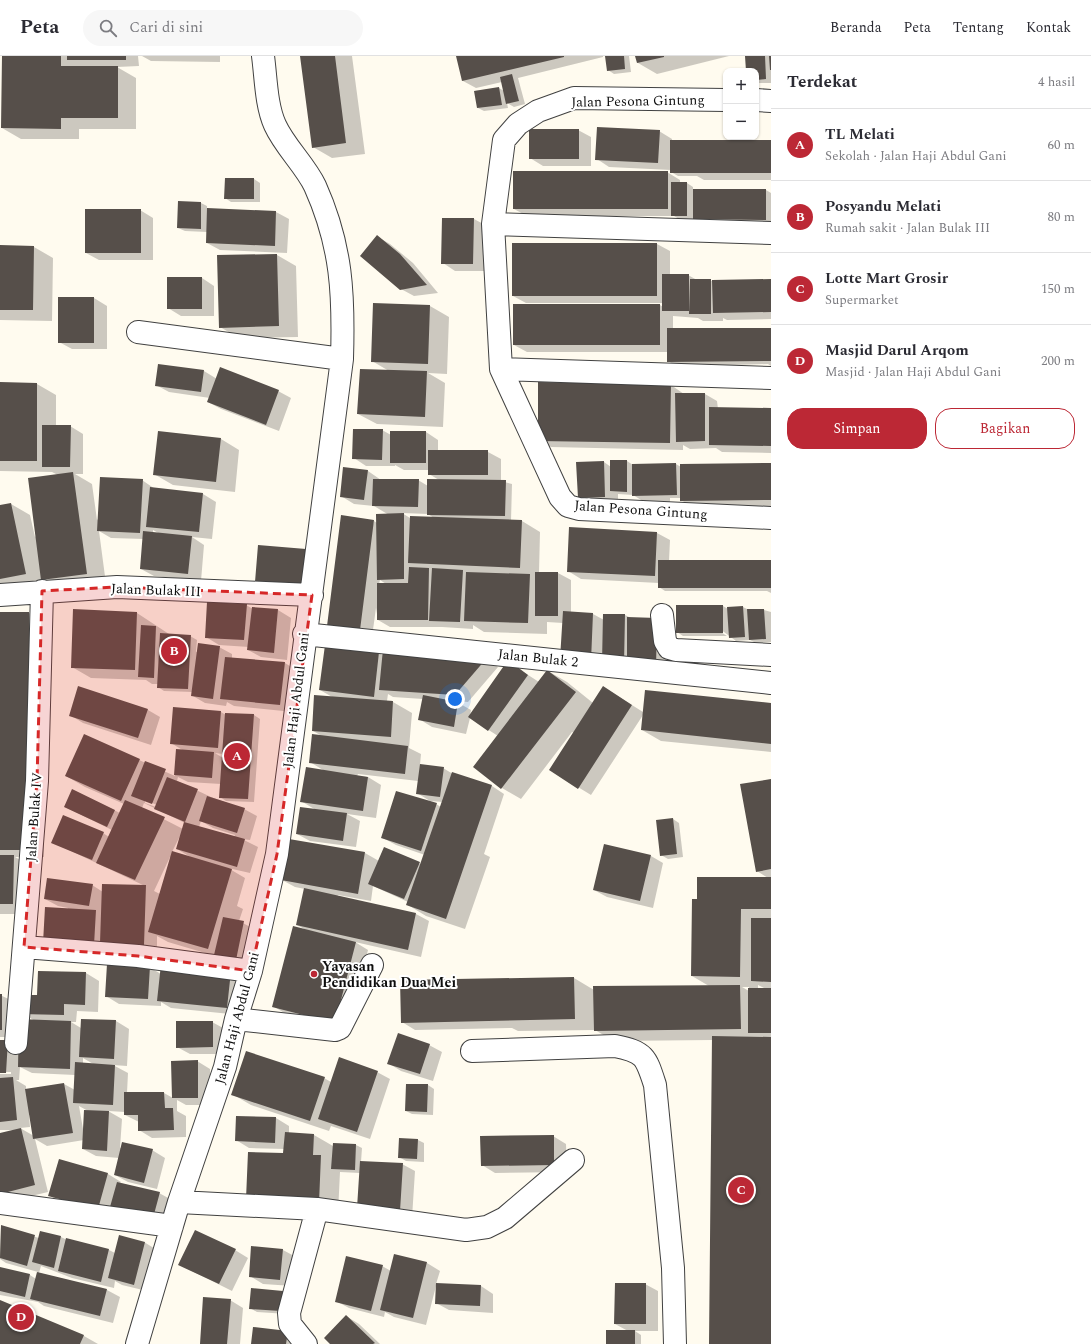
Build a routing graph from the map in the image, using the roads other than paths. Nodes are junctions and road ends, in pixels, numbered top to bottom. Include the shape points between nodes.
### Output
1 (263, 56) edge
2 (723, 100) edge
3 (759, 100) edge
4 (771, 101) edge
5 (493, 224) junction
6 (771, 233) edge
7 (138, 332) dead end
8 (342, 359) junction
9 (501, 369) junction
10 (771, 378) edge
11 (771, 518) edge
12 (42, 591) junction
13 (0, 595) edge
14 (312, 595) junction
15 (662, 615) dead end
16 (304, 634) junction
17 (771, 655) edge
18 (771, 683) edge
19 (24, 947) junction
20 (372, 965) dead end
21 (251, 971) junction
22 (236, 1018) junction
23 (16, 1043) dead end
24 (472, 1051) dead end
25 (573, 1160) dead end
26 (180, 1202) junction
27 (0, 1204) edge
28 (317, 1209) junction
29 (172, 1226) junction
30 (137, 1344) edge
31 (306, 1344) edge
32 (675, 1344) edge

1 - 8 street, Jalan Haji Abdul Gani via 270,109 275,125 314,185 334,236 344,311
2 - 5 street, Jalan Pesona Gintung via 574,98 538,111 518,124 504,140
3 - 4 street
5 - 6 street
5 - 9 street, Jalan Pesona Gintung
7 - 8 street
8 - 14 street, Jalan Haji Abdul Gani
9 - 10 street
9 - 11 street, Jalan Pesona Gintung via 560,497 568,506 578,509
12 - 13 street, Jalan Bulak III
12 - 14 street, Jalan Bulak III via 116,587
12 - 19 street, Jalan Bulak IV via 38,781
14 - 16 street, Jalan Haji Abdul Gani
15 - 17 street via 669,648
16 - 18 street, Jalan Bulak 2
16 - 21 street, Jalan Haji Abdul Gani via 277,854
19 - 21 street via 138,956
19 - 23 street, Jalan Bulak IV
20 - 22 street via 340,1028 335,1030
21 - 22 street, Jalan Haji Abdul Gani
22 - 26 street, Jalan Haji Abdul Gani via 225,1067
24 - 32 street via 615,1046 634,1050 647,1061 655,1085 672,1253
25 - 28 street via 505,1218 487,1227 466,1230
26 - 28 street
26 - 29 street, Jalan Haji Abdul Gani
27 - 29 street
28 - 31 street via 289,1313 290,1324
29 - 30 street, Jalan Haji Abdul Gani

